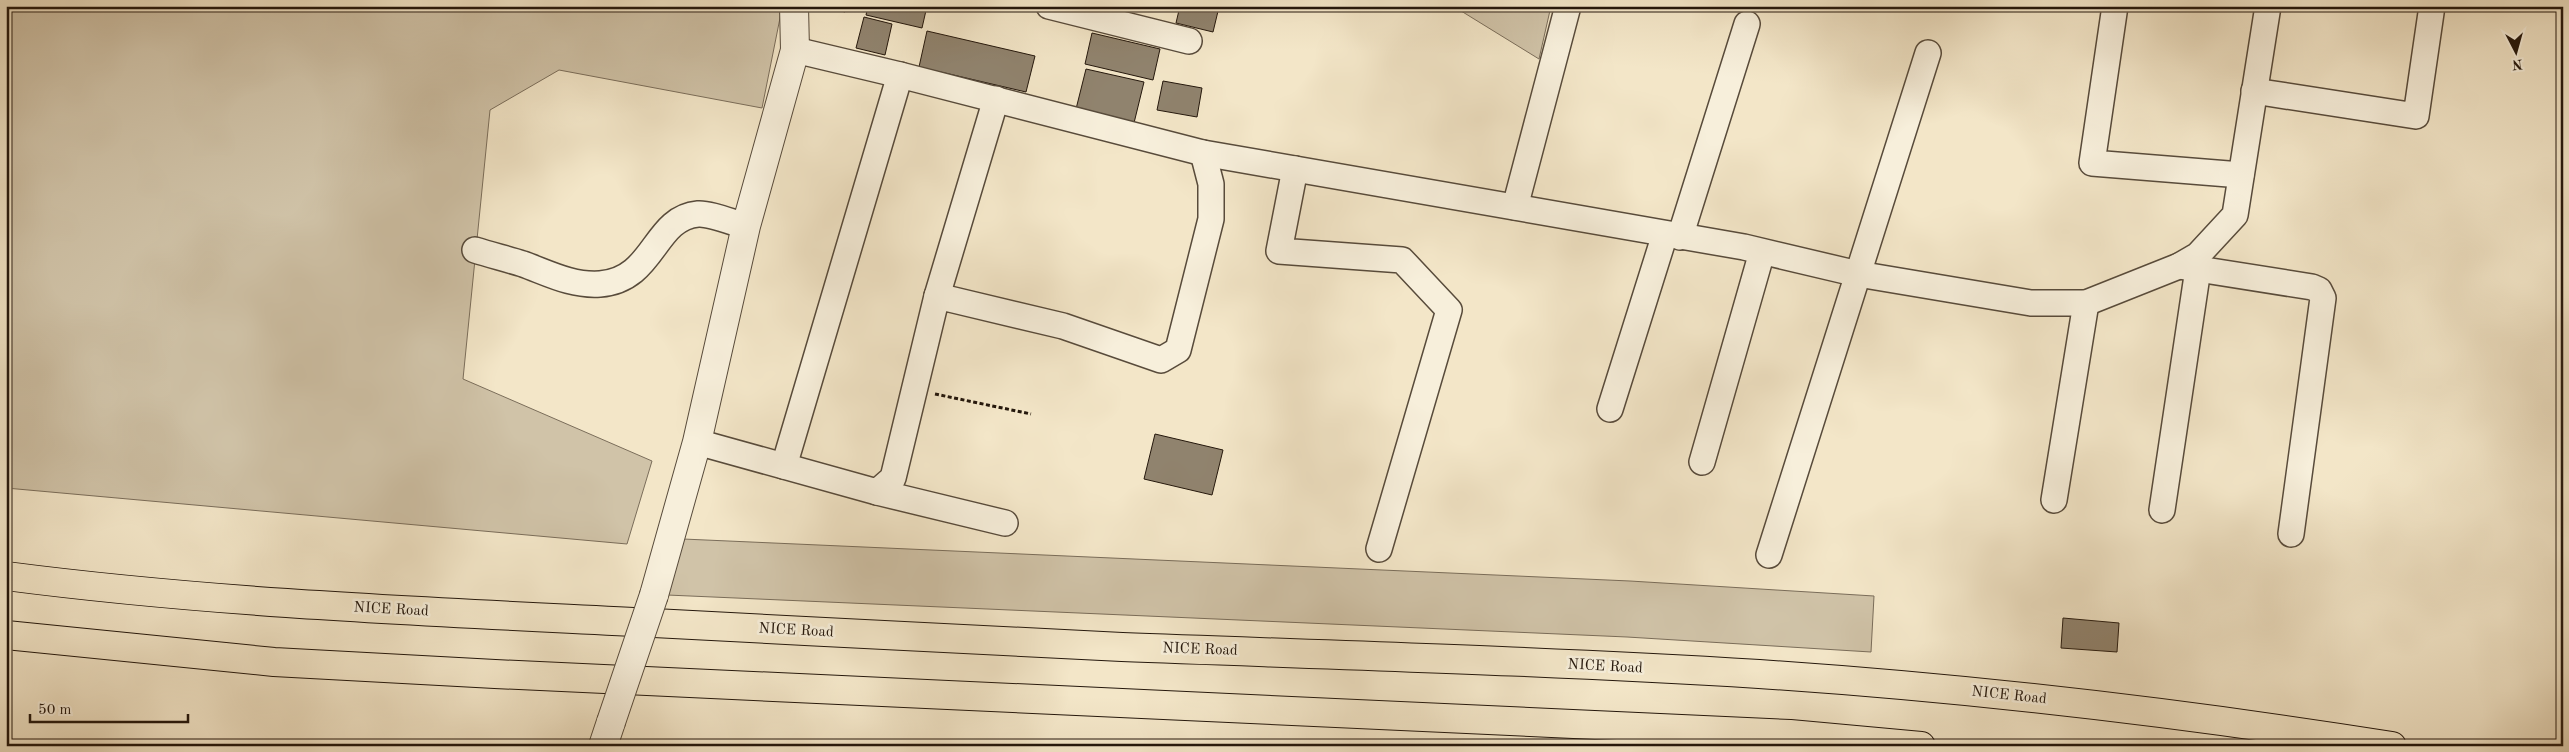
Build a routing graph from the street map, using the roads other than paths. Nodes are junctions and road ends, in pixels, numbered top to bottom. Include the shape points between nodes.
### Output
1 (794, 6) edge
2 (1049, 6) edge
3 (1568, 6) edge
4 (2116, 6) edge
5 (2268, 6) edge
6 (2432, 6) edge
7 (1747, 24) dead end
8 (1189, 41) dead end
9 (795, 50) junction
10 (1928, 53) dead end
11 (900, 74) junction
12 (2254, 92) junction
13 (996, 99) junction
14 (1203, 153) junction
15 (1295, 169) junction
16 (2241, 176) junction
17 (1515, 207) junction
18 (746, 226) junction
19 (1673, 235) junction
20 (475, 250) dead end
21 (1762, 252) junction
22 (2188, 267) junction
23 (1858, 274) junction
24 (937, 296) junction
25 (2086, 303) junction
26 (1610, 409) dead end
27 (697, 442) junction
28 (1702, 462) dead end
29 (784, 466) junction
30 (877, 492) junction
31 (2054, 500) dead end
32 (2162, 510) dead end
33 (1005, 523) dead end
34 (2291, 534) dead end
35 (1379, 549) dead end
36 (1769, 555) dead end
37 (6, 576) edge
38 (6, 635) edge
39 (607, 734) edge
40 (1921, 746) edge
41 (2392, 746) edge

1 - 9 street
2 - 8 street
3 - 17 street
4 - 16 street via 2092,163
5 - 12 street
6 - 12 street via 2416,116
7 - 19 street
9 - 11 street
9 - 18 street
10 - 23 street
11 - 13 street
11 - 29 street
12 - 16 street
13 - 14 street
13 - 24 street
14 - 15 street
14 - 24 street via 1211,184 1211,219 1178,350 1161,360 1063,326
15 - 17 street
15 - 35 street via 1279,251 1402,260 1449,310
16 - 22 street via 2235,215
17 - 19 street
18 - 20 street via 699,213 681,218 667,229 642,265 621,280 600,284 576,283
18 - 27 street
19 - 21 street
19 - 26 street
21 - 23 street
21 - 28 street
22 - 25 street
22 - 32 street
22 - 34 street via 2312,288 2319,290 2323,298
23 - 25 street via 2030,303
23 - 36 street
24 - 30 street via 893,478
25 - 31 street
27 - 29 street
27 - 39 street, bridge via 654,595
29 - 30 street
30 - 33 street
37 - 41 highway, NICE Road via 221,599 404,611 1012,642 1759,674 2103,705
38 - 40 highway via 274,662 1790,734

